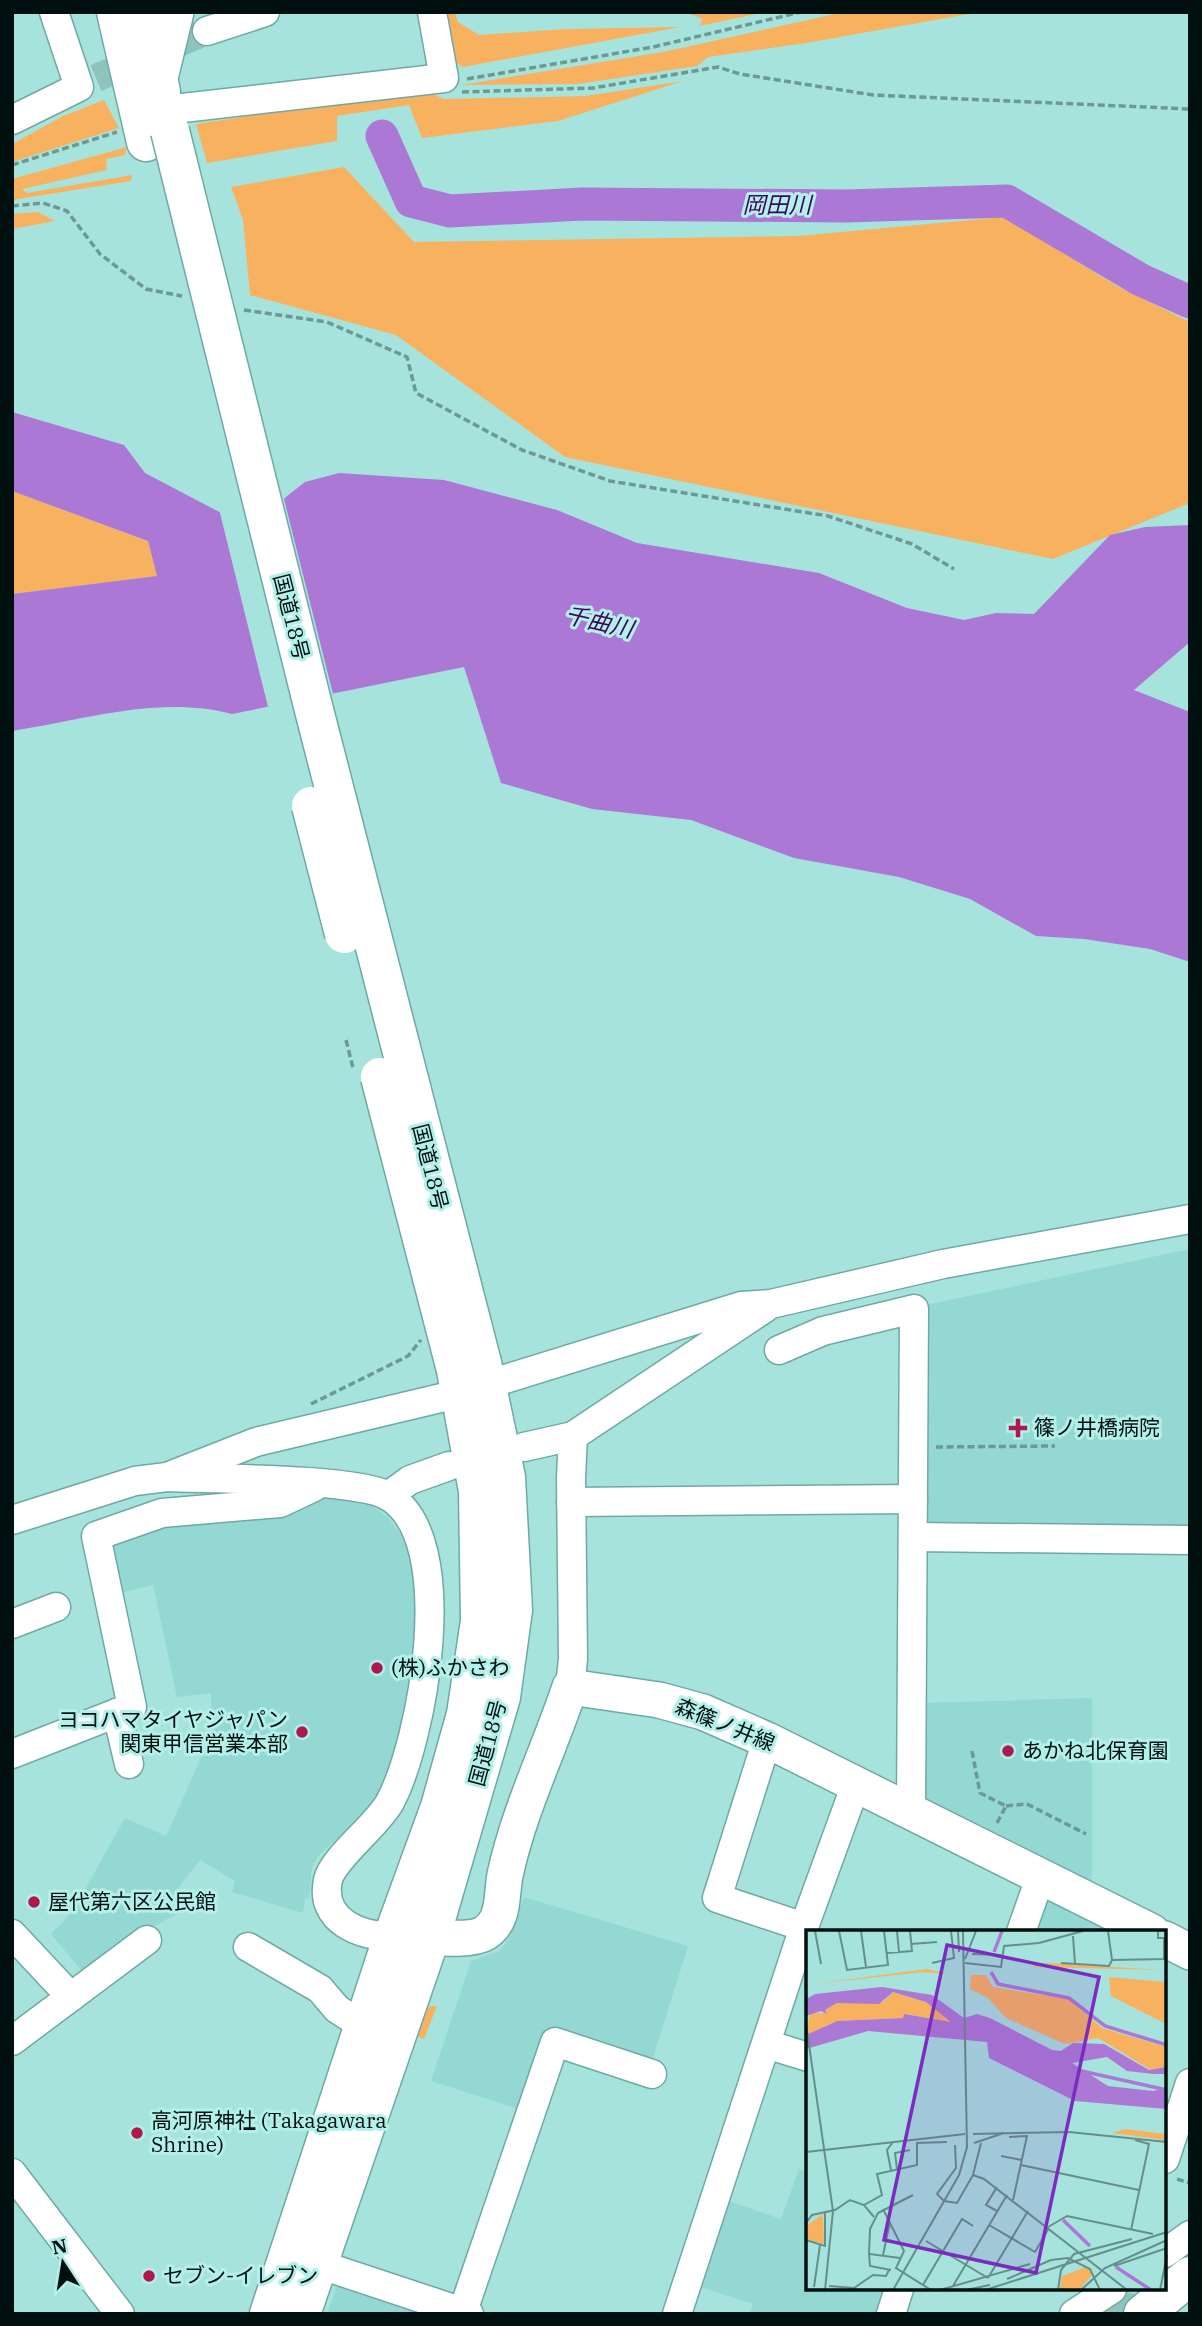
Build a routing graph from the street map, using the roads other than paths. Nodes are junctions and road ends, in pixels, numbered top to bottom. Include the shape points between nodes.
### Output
1 (54, 12) edge
2 (100, 12) edge
3 (116, 12) edge
4 (145, 12) edge
5 (176, 12) edge
6 (265, 12) edge
7 (432, 12) edge
8 (207, 31) tunnel mouth
9 (87, 82) junction
10 (150, 118) junction
11 (12, 120) edge
12 (12, 134) edge
13 (1190, 1219) edge
14 (771, 1304) junction
15 (779, 1350) dead end
16 (471, 1378) junction
17 (573, 1436) junction
18 (524, 1447) dead end
19 (449, 1466) dead end
20 (167, 1477) junction
21 (320, 1485) junction
22 (388, 1496) junction
23 (913, 1499) junction
24 (571, 1502) junction
25 (12, 1520) edge
26 (913, 1537) junction
27 (1190, 1540) edge
28 (56, 1607) dead end
29 (12, 1624) edge
30 (570, 1687) junction
31 (117, 1713) junction
32 (767, 1740) junction
33 (12, 1754) edge
34 (129, 1764) dead end
35 (856, 1784) junction
36 (911, 1813) junction
37 (1040, 1878) junction
38 (804, 1927) junction
39 (1022, 1930) edge
40 (1148, 1930) edge
41 (12, 1934) edge
42 (393, 1936) junction
43 (431, 1937) junction
44 (147, 1940) dead end
45 (1167, 1940) edge
46 (248, 1947) dead end
47 (1190, 1952) edge
48 (71, 1997) junction
49 (365, 2027) junction
50 (12, 2042) edge
51 (766, 2044) junction
52 (806, 2056) edge
53 (652, 2074) dead end
54 (1190, 2082) edge
55 (1167, 2153) edge
56 (14, 2180) edge
57 (1190, 2235) edge
58 (311, 2251) junction
59 (1167, 2252) edge
60 (1190, 2276) edge
61 (1167, 2283) edge
62 (898, 2291) edge
63 (1126, 2296) edge
64 (465, 2313) edge
65 (120, 2314) edge
66 (254, 2314) edge
67 (269, 2314) edge
68 (301, 2314) edge
69 (677, 2314) edge
70 (891, 2314) edge
71 (1074, 2314) edge

1 - 9 street
2 - 10 main road
3 - 10 highway, 国道18号
4 - 10 highway, 国道18号
5 - 10 main road
6 - 8 street
7 - 10 street via 444,78
9 - 11 street
9 - 12 street via 44,117
10 - 16 highway, 国道18号, bridge via 327,872
13 - 14 street via 943,1264
14 - 16 street via 741,1306
14 - 17 street
15 - 23 street via 824,1331 914,1309
16 - 20 street via 256,1442
16 - 42 highway, 国道18号 via 480,1621 466,1714 440,1807
16 - 43 highway, 国道18号 via 506,1477 513,1610 501,1698
17 - 18 street
17 - 24 street
19 - 22 street via 410,1480
20 - 21 street
20 - 25 street via 135,1480
21 - 22 street via 355,1487
21 - 31 street via 279,1503 162,1513 96,1536 132,1707
22 - 42 street via 406,1514 424,1558 429,1592 427,1664 417,1726 392,1798 380,1820 337,1863 328,1879 328,1892 340,1921 353,1930 372,1937
23 - 24 street
23 - 26 street
24 - 30 street
26 - 27 street
26 - 36 street
28 - 29 street
30 - 32 main road, 森篠ノ井線 via 659,1700 703,1712
30 - 43 main road via 513,1838 495,1925 468,1938
31 - 33 street
31 - 34 street
32 - 35 main road, 森篠ノ井線
32 - 38 street via 717,1898
35 - 36 main road, 森篠ノ井線
35 - 38 street
36 - 37 main road, 森篠ノ井線
37 - 39 street
37 - 40 main road, 森篠ノ井線
38 - 51 street
41 - 48 street
42 - 43 main road
42 - 49 highway, 国道18号
43 - 58 highway, 国道18号 via 378,2092
44 - 48 street
45 - 47 main road
46 - 49 street via 320,1989 337,2009
48 - 50 street
49 - 58 highway, 国道18号
51 - 52 street
51 - 69 street
53 - 64 street via 555,2042
54 - 55 street
56 - 65 street
57 - 59 street
58 - 64 street
58 - 66 highway via 279,2247
58 - 67 highway, 国道18号
58 - 68 highway, 国道18号
60 - 61 highway
62 - 70 street
63 - 71 street

